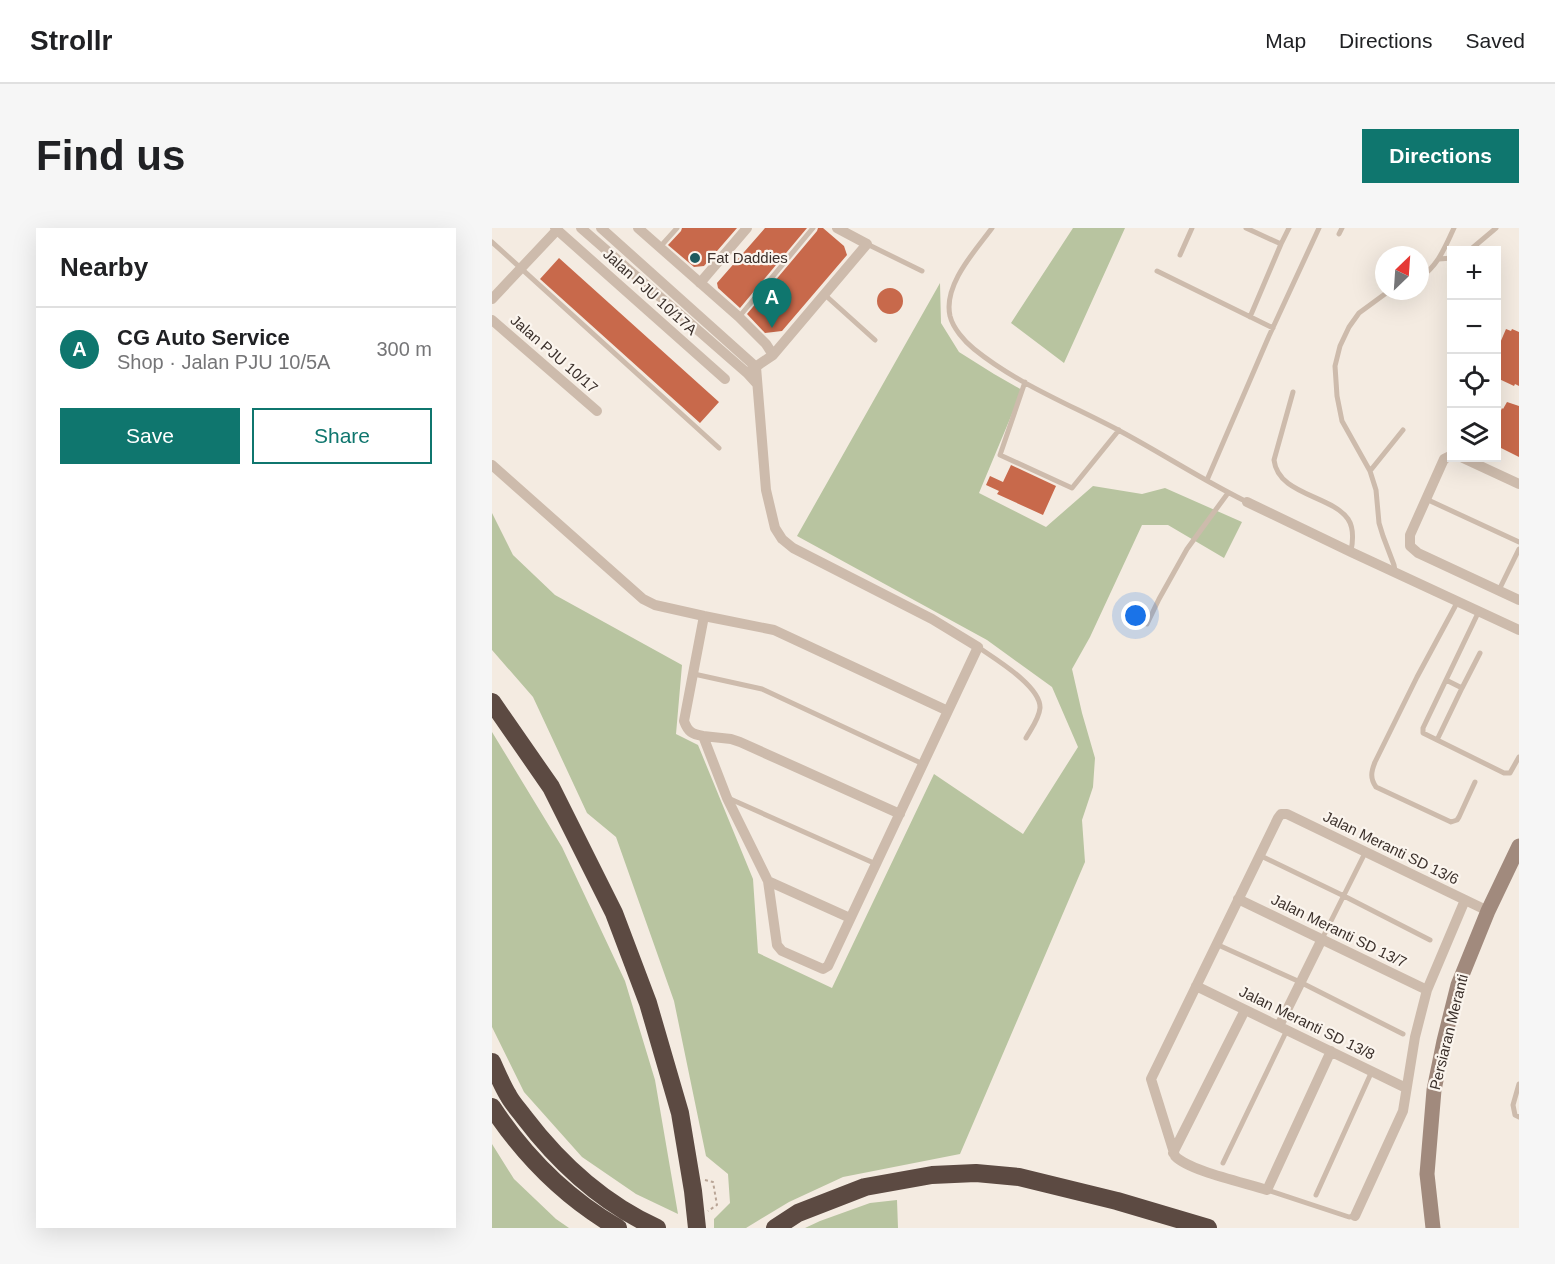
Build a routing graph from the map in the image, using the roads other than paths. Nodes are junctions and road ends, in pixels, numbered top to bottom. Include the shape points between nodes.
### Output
1 (581, 228) edge
2 (601, 228) edge
3 (638, 228) edge
4 (677, 228) edge
5 (747, 228) edge
6 (813, 228) edge
7 (837, 228) edge
8 (992, 228) edge
9 (1192, 228) edge
10 (1246, 228) edge
11 (1289, 228) edge
12 (1319, 228) edge
13 (1342, 228) edge
14 (1454, 228) edge
15 (1496, 228) edge
16 (556, 229) edge
17 (1339, 234) dead end
18 (492, 242) edge
19 (867, 244) junction
20 (1281, 244) junction
21 (1475, 246) edge
22 (660, 248) junction
23 (1180, 255) dead end
24 (1447, 259) edge
25 (1439, 260) junction
26 (521, 268) junction
27 (922, 271) dead end
28 (1157, 271) dead end
29 (1429, 271) edge
30 (700, 284) junction
31 (825, 295) junction
32 (492, 299) edge
33 (1377, 300) edge
34 (739, 317) junction
35 (1250, 317) junction
36 (492, 320) edge
37 (1273, 328) junction
38 (876, 340) dead end
39 (773, 356) junction
40 (752, 370) junction
41 (725, 379) dead end
42 (1025, 382) junction
43 (1293, 392) dead end
44 (597, 411) dead end
45 (1119, 430) junction
46 (1403, 430) dead end
47 (719, 448) dead end
48 (1447, 458) edge
49 (1472, 462) edge
50 (492, 465) edge
51 (1370, 471) junction
52 (1207, 480) junction
53 (1519, 484) edge
54 (1228, 493) junction
55 (1426, 499) junction
56 (1247, 502) joint
57 (1519, 542) edge
58 (1519, 549) edge
59 (1351, 552) junction
60 (1395, 573) junction
61 (1499, 590) junction
62 (1519, 600) edge
63 (1458, 602) junction
64 (1479, 611) junction
65 (704, 616) junction
66 (1148, 624) dead end
67 (1519, 630) edge
68 (978, 647) junction
69 (1480, 653) dead end
70 (694, 674) junction
71 (1446, 680) junction
72 (1462, 688) junction
73 (492, 702) edge
74 (948, 711) junction
75 (703, 736) junction
76 (1026, 738) dead end
77 (1437, 740) junction
78 (1519, 757) edge
79 (923, 764) junction
80 (1475, 782) dead end
81 (727, 798) junction
82 (900, 814) junction
83 (1519, 846) edge
84 (1365, 853) junction
85 (1259, 855) junction
86 (876, 864) junction
87 (768, 881) junction
88 (1344, 896) junction
89 (1238, 899) junction
90 (1465, 900) junction
91 (1488, 911) junction
92 (850, 918) junction
93 (1322, 939) junction
94 (1430, 940) dead end
95 (1216, 944) junction
96 (1300, 982) junction
97 (1196, 986) junction
98 (1427, 990) junction
99 (1245, 1010) junction
100 (1283, 1028) junction
101 (1403, 1034) dead end
102 (1331, 1051) junction
103 (492, 1062) edge
104 (1372, 1071) junction
105 (1519, 1084) edge
106 (1406, 1088) junction
107 (492, 1107) edge
108 (1519, 1117) edge
109 (1173, 1153) junction
110 (1223, 1163) dead end
111 (1267, 1190) junction
112 (1316, 1194) dead end
113 (1354, 1216) joint
114 (618, 1228) edge
115 (657, 1228) edge
116 (697, 1228) edge
117 (775, 1228) edge
118 (1208, 1228) edge
119 (1433, 1228) edge

1 - 40 street
2 - 40 street
3 - 22 street
4 - 22 lane
5 - 30 street
6 - 34 lane
7 - 19 street
8 - 42 lane via 953,288 951,318 973,348
9 - 23 lane
10 - 20 lane
11 - 20 lane
12 - 37 lane
13 - 17 lane
14 - 25 lane
15 - 21 lane
16 - 26 street
16 - 41 street, Jalan PJU 10/17A
18 - 26 lane
19 - 27 lane
19 - 31 street
20 - 35 lane
22 - 30 street
24 - 25 lane
25 - 29 lane
26 - 32 street
26 - 47 lane
28 - 35 lane
30 - 34 street
31 - 38 lane
31 - 39 street
33 - 51 lane via 1359,313 1349,327 1335,366 1342,421
34 - 39 street
35 - 37 lane
36 - 44 street, Jalan PJU 10/17
37 - 52 lane
39 - 40 street
40 - 68 street via 757,384 766,490 775,528 782,539
42 - 45 lane
42 - 45 lane via 1000,455 1072,489
43 - 59 lane via 1275,468 1289,484 1348,519
45 - 52 lane
46 - 51 lane
48 - 55 street
49 - 53 street
50 - 65 street via 643,599
51 - 60 lane via 1379,523
52 - 54 lane
54 - 56 lane
54 - 66 lane via 1187,549
55 - 57 lane
55 - 61 street via 1410,535 1410,546
56 - 59 street
58 - 61 lane
59 - 60 street
60 - 63 street
61 - 62 street
63 - 64 street
63 - 80 lane via 1375,762 1371,780 1376,787 1451,822 1459,817
64 - 67 street
64 - 71 lane
65 - 70 street
65 - 74 street via 774,630
68 - 74 street
68 - 76 lane via 1010,669 1038,700 1038,716
69 - 72 lane
70 - 75 street via 684,721 693,734
70 - 79 lane via 762,688
71 - 72 lane
71 - 77 lane via 1423,728 1423,732
72 - 77 lane
73 - 116 highway via 551,787 614,913 648,1003 680,1113
74 - 79 street
75 - 81 street
75 - 82 street via 740,742
77 - 78 lane via 1504,773 1510,773
79 - 82 street
81 - 86 lane
81 - 87 street
82 - 86 street
83 - 91 street, Persiaran Meranti
84 - 85 street, Jalan Meranti SD 13/6 via 1281,814
84 - 88 lane
84 - 90 street, Jalan Meranti SD 13/6
85 - 88 lane
85 - 89 street
86 - 92 street
87 - 92 street
87 - 92 street via 777,945 820,969 828,966
88 - 93 lane
88 - 94 lane
89 - 93 street, Jalan Meranti SD 13/7
89 - 95 street
90 - 91 street, Jalan Meranti SD 13/6
90 - 98 street
91 - 119 street, Persiaran Meranti via 1458,985 1434,1090 1427,1174
93 - 96 street
93 - 98 street, Jalan Meranti SD 13/7
95 - 96 lane
95 - 97 street
96 - 100 street
96 - 101 lane
97 - 99 street, Jalan Meranti SD 13/8
97 - 109 street via 1150,1079
98 - 106 street
99 - 100 street, Jalan Meranti SD 13/8
99 - 109 street
100 - 102 street, Jalan Meranti SD 13/8
100 - 110 lane
102 - 104 street, Jalan Meranti SD 13/8
102 - 111 street
103 - 115 highway via 508,1096 566,1164 605,1199
104 - 106 street, Jalan Meranti SD 13/8
104 - 112 lane
105 - 108 lane via 1513,1105
106 - 113 street via 1402,1112
107 - 114 highway via 522,1149 547,1175 598,1217
109 - 111 street via 1185,1164
111 - 113 lane
117 - 118 highway via 798,1214 865,1187 976,1173 1019,1177

